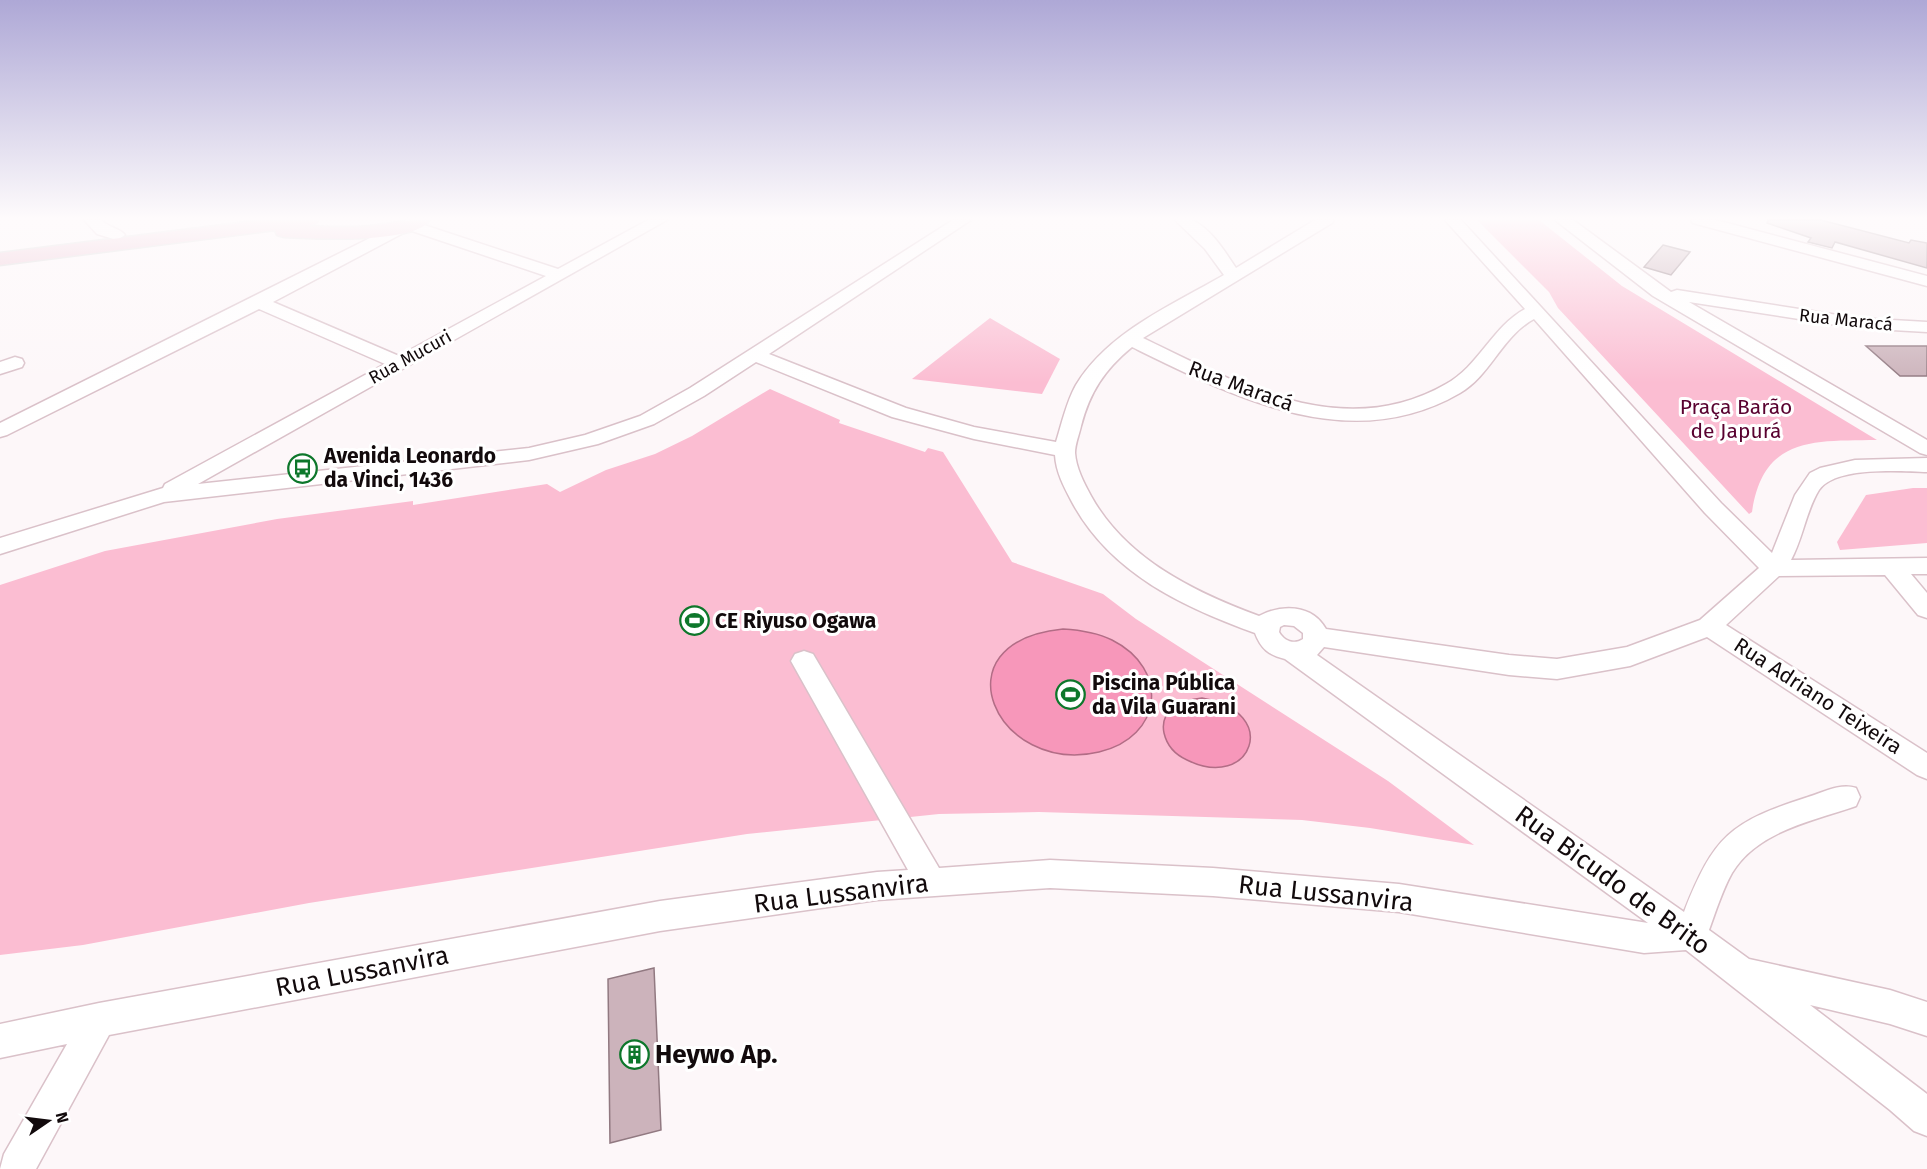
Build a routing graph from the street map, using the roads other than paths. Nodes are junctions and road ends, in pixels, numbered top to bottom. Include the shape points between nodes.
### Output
1 (313, 275) edge
2 (560, 275) edge
3 (879, 275) edge
4 (1237, 275) edge
5 (1503, 275) edge
6 (1636, 275) edge
7 (1903, 275) edge
8 (1233, 277) joint
9 (1927, 281) edge
10 (1659, 292) junction
11 (259, 302) junction
12 (1536, 310) junction
13 (1778, 312) junction
14 (1927, 327) edge
15 (1753, 332) junction
16 (1130, 339) junction
17 (756, 355) junction
18 (399, 363) junction
19 (0, 431) edge
20 (1927, 449) edge
21 (1065, 450) junction
22 (1927, 465) edge
23 (162, 495) junction
24 (0, 546) edge
25 (1927, 566) edge
26 (1773, 568) junction
27 (1893, 568) junction
28 (1927, 609) edge
29 (1709, 626) junction
30 (1266, 628) junction
31 (1305, 645) junction
32 (804, 661) dead end
33 (1927, 767) edge
34 (1846, 796) dead end
35 (932, 882) junction
36 (1690, 935) junction
37 (1741, 973) junction
38 (1927, 1019) edge
39 (99, 1020) junction
40 (0, 1041) edge
41 (1927, 1118) edge
42 (12, 1164) edge

1 - 11 street
2 - 18 street, Rua Mucuri
3 - 17 street
4 - 8 street
5 - 12 street
6 - 10 street
7 - 9 street
8 - 16 street
10 - 13 street, Rua Maracá
10 - 15 street
11 - 18 street
11 - 19 street
12 - 16 street, Rua Maracá via 1517,322 1474,375 1426,403 1386,415 1340,415 1281,405 1214,380
12 - 26 street via 1713,508
13 - 14 street, Rua Maracá via 1857,323
13 - 15 street
15 - 20 street
16 - 21 street via 1083,388
17 - 21 street via 921,420
17 - 23 street via 646,420 591,440 529,454
18 - 23 street, Rua Mucuri
21 - 30 street via 1082,501 1101,530 1133,562 1215,610
22 - 26 street via 1877,464 1818,478 1805,496 1781,559
23 - 24 street
25 - 27 street
26 - 27 street
26 - 29 street
27 - 28 street
29 - 31 street via 1630,656 1557,669
29 - 33 street, Rua Adriano Teixeira
30 - 31 street via 1276,646
30 - 31 street via 1274,618 1289,616 1306,621 1316,632
31 - 36 street, Rua Bicudo de Brito
32 - 35 street
34 - 36 street via 1780,820 1736,845 1718,873
35 - 36 street, Rua Lussanvira via 1050,874 1213,882 1399,898 1644,938
35 - 39 street, Rua Lussanvira via 660,915
36 - 37 street, Rua Bicudo de Brito
37 - 38 street
37 - 41 street, Rua Bicudo de Brito
39 - 40 street, Rua Lussanvira
39 - 42 street

